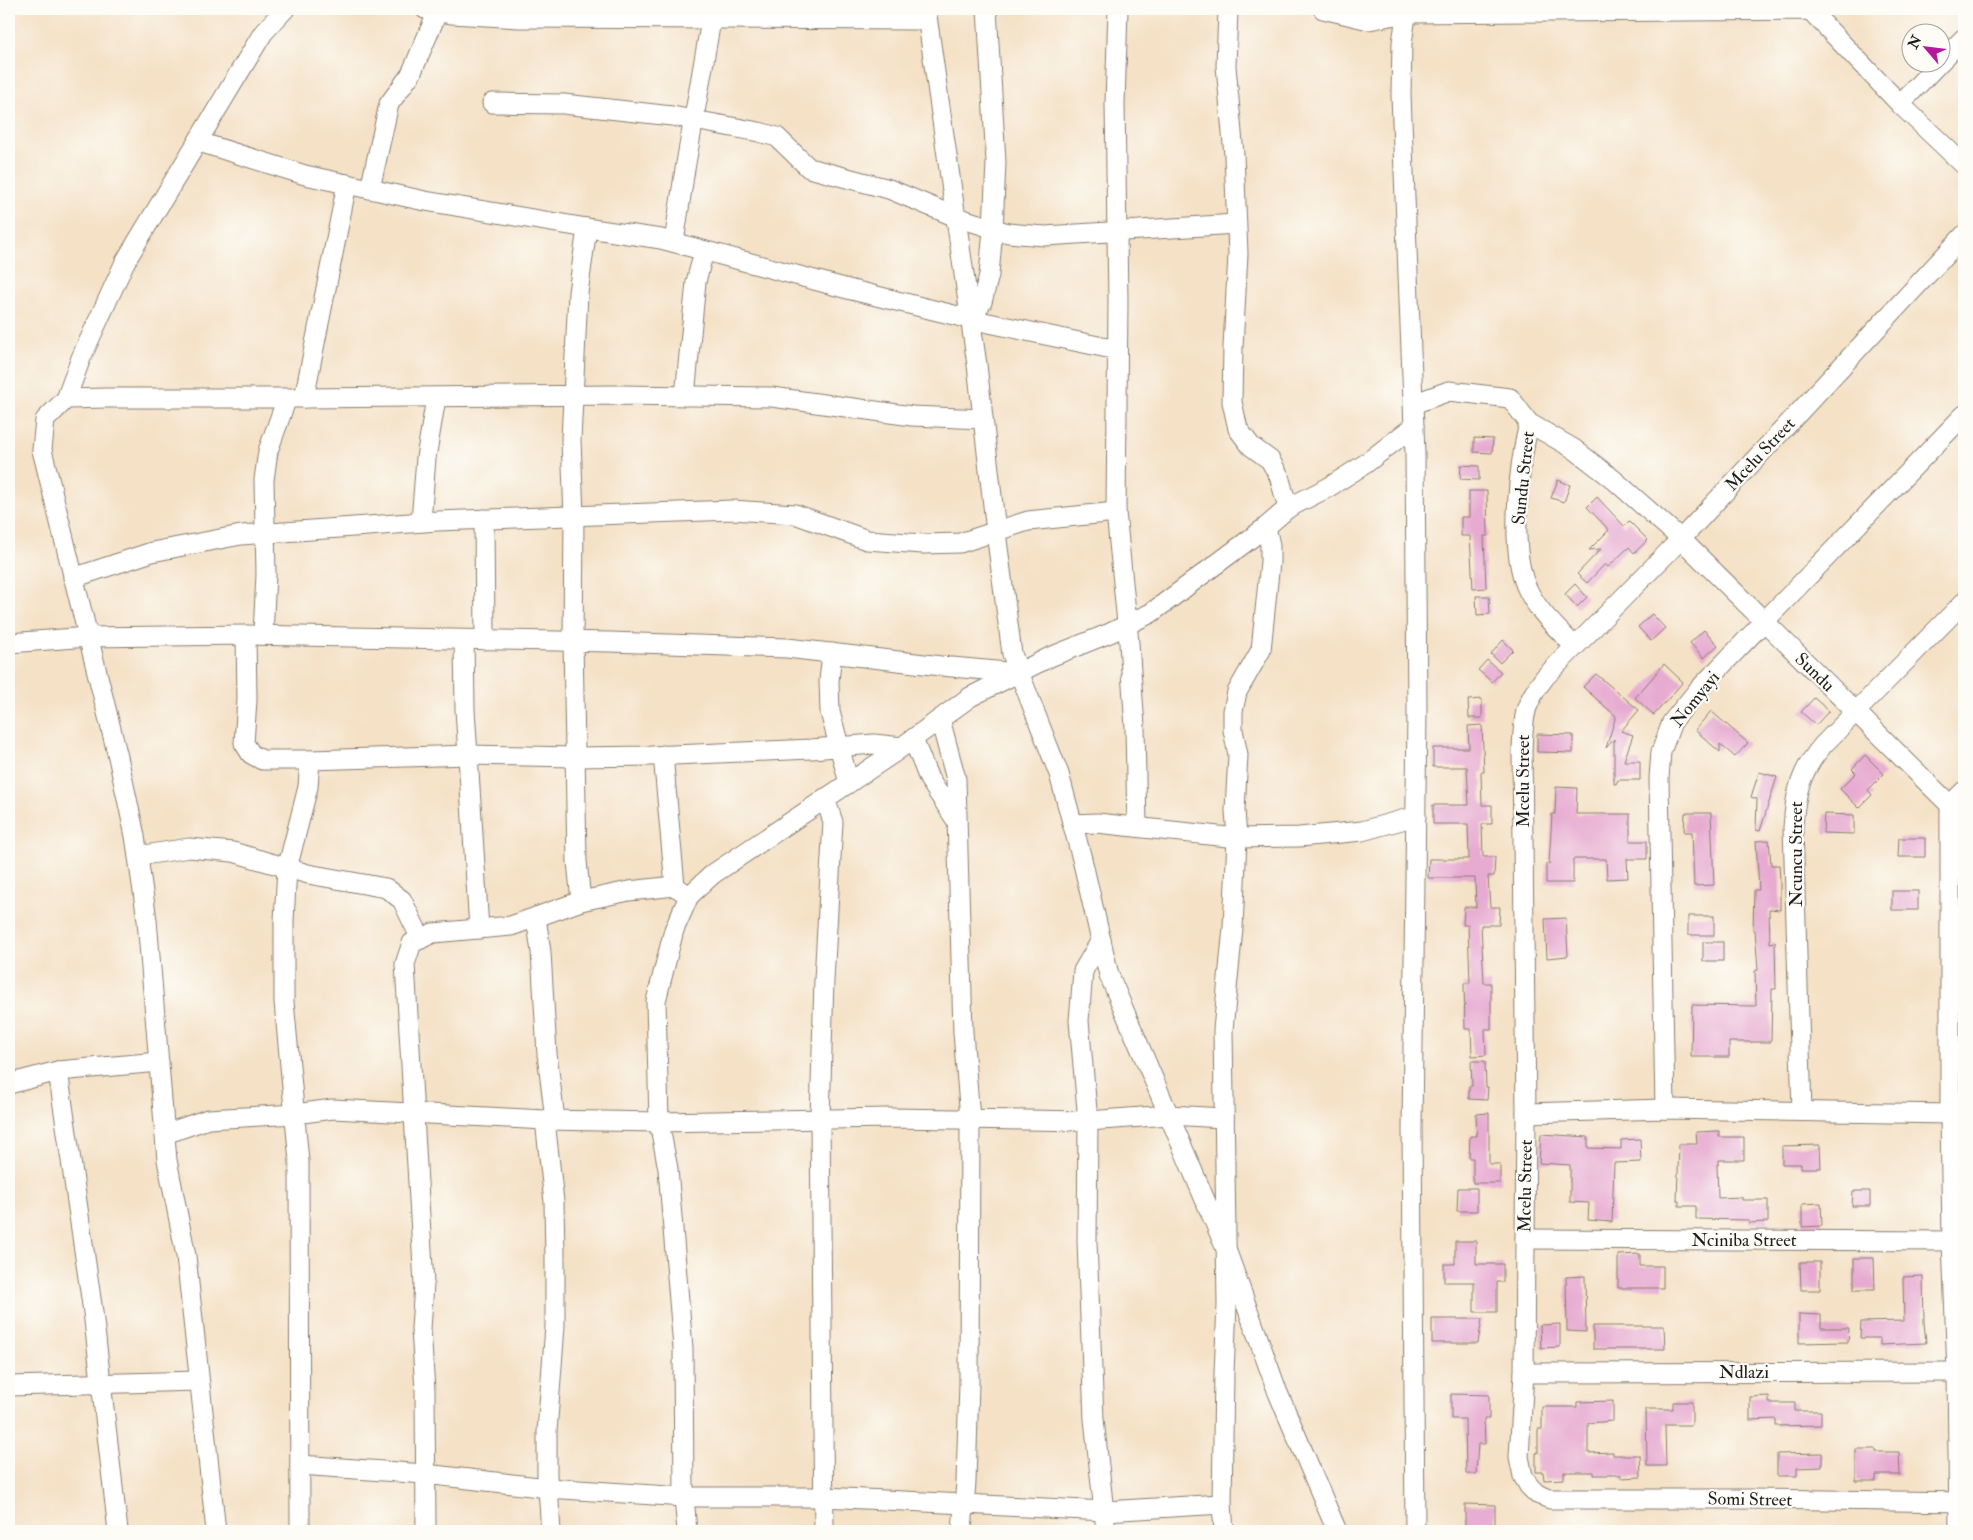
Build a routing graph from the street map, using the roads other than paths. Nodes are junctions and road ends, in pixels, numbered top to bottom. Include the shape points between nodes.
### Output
1 (285, 9) edge
2 (987, 9) edge
3 (1118, 9) edge
4 (1228, 9) edge
5 (1323, 9) edge
6 (431, 10) edge
7 (1811, 10) edge
8 (1407, 11) edge
9 (491, 12) edge
10 (1383, 13) edge
11 (712, 14) edge
12 (926, 14) edge
13 (1964, 38) edge
14 (1950, 52) edge
15 (1930, 72) edge
16 (492, 104) dead end
17 (1900, 104) junction
18 (693, 121) junction
19 (199, 142) junction
20 (1964, 165) edge
21 (347, 184) junction
22 (370, 189) junction
23 (956, 217) junction
24 (1236, 224) junction
25 (587, 228) junction
26 (993, 228) junction
27 (1117, 233) junction
28 (1964, 235) edge
29 (674, 242) junction
30 (704, 251) junction
31 (970, 319) junction
32 (1117, 350) junction
33 (573, 396) junction
34 (685, 396) junction
35 (295, 398) junction
36 (436, 398) junction
37 (66, 399) junction
38 (1413, 404) junction
39 (1964, 415) edge
40 (983, 419) junction
41 (1529, 422) junction
42 (1414, 426) junction
43 (1288, 508) junction
44 (1116, 512) junction
45 (574, 516) junction
46 (484, 519) junction
47 (421, 522) junction
48 (1266, 527) junction
49 (996, 531) junction
50 (264, 534) junction
51 (1681, 539) junction
52 (73, 578) junction
53 (1964, 602) edge
54 (1765, 623) junction
55 (1127, 625) junction
56 (254, 635) junction
57 (88, 638) junction
58 (464, 640) junction
59 (485, 640) junction
60 (573, 641) junction
61 (9, 643) edge
62 (1574, 646) junction
63 (832, 653) junction
64 (1019, 673) junction
65 (1856, 712) junction
66 (940, 719) junction
67 (907, 743) junction
68 (840, 746) junction
69 (469, 755) junction
70 (663, 755) junction
71 (575, 758) junction
72 (310, 760) junction
73 (849, 782) junction
74 (1964, 791) edge
75 (825, 798) junction
76 (1950, 805) junction
77 (1416, 816) junction
78 (956, 820) junction
79 (1072, 824) junction
80 (1137, 827) junction
81 (1237, 838) junction
82 (138, 856) junction
83 (287, 869) junction
84 (682, 891) junction
85 (581, 902) junction
86 (536, 917) junction
87 (479, 929) junction
88 (420, 939) junction
89 (1101, 940) junction
90 (159, 1062) junction
91 (58, 1071) junction
92 (9, 1084) edge
93 (1665, 1110) junction
94 (1802, 1112) junction
95 (414, 1113) junction
96 (1526, 1113) junction
97 (295, 1114) junction
98 (1950, 1114) junction
99 (1169, 1115) junction
100 (1224, 1118) junction
101 (820, 1119) junction
102 (970, 1119) junction
103 (550, 1120) junction
104 (1088, 1120) junction
105 (659, 1122) junction
106 (165, 1134) junction
107 (1525, 1239) junction
108 (1958, 1241) edge
109 (1226, 1249) junction
110 (1961, 1372) edge
111 (1524, 1373) junction
112 (199, 1381) junction
113 (101, 1385) junction
114 (9, 1386) edge
115 (300, 1466) junction
116 (425, 1474) junction
117 (548, 1488) junction
118 (1537, 1494) joint
119 (684, 1497) junction
120 (824, 1498) junction
121 (964, 1503) junction
122 (1962, 1503) edge
123 (1222, 1504) junction
124 (1105, 1511) junction
125 (118, 1531) edge
126 (216, 1531) edge
127 (300, 1531) edge
128 (426, 1531) edge
129 (551, 1531) edge
130 (687, 1531) edge
131 (824, 1531) edge
132 (962, 1531) edge
133 (1106, 1531) edge
134 (1224, 1531) edge
135 (1337, 1531) edge
136 (1415, 1531) edge
137 (1959, 1531) edge

1 - 19 street via 263,33
2 - 26 street via 996,162
3 - 27 street via 1115,103
4 - 24 street via 1226,66
5 - 10 street via 1369,20
6 - 9 street
6 - 22 street via 411,74 389,104
7 - 8 street
7 - 17 street
8 - 10 street
8 - 38 street via 1402,43 1401,96
9 - 11 street
11 - 12 street
11 - 18 street
12 - 23 street
13 - 14 street
15 - 17 street
16 - 18 street via 564,104
17 - 20 street
18 - 23 street via 777,137 809,168 889,189
18 - 29 street
19 - 21 street via 305,175
19 - 37 street via 125,262
21 - 22 street
21 - 35 street
22 - 25 street
23 - 26 street
23 - 31 street
24 - 27 street
24 - 43 street via 1238,254 1232,402 1238,429 1251,446 1270,460 1279,476
25 - 29 street
25 - 33 street via 578,293
26 - 27 street via 1008,233 1045,236
26 - 31 street via 989,275 982,302
27 - 32 street
28 - 51 street, Mcelu Street
29 - 30 street
30 - 31 street
30 - 34 street via 696,282
31 - 32 street
31 - 40 street
32 - 44 street
33 - 34 street
33 - 36 street
33 - 45 street
34 - 40 street via 772,397 912,416
35 - 36 street
35 - 37 street
35 - 50 street via 268,451 264,480
36 - 47 street via 426,458
37 - 52 street via 45,420 42,450
38 - 41 street via 1449,391 1510,398
38 - 42 street
39 - 54 street, Nomyayi
40 - 49 street
41 - 51 street, Sundu Street via 1574,449 1613,479
41 - 62 street, Sundu Street via 1519,493 1517,535 1520,565 1526,586 1538,608
42 - 43 street via 1365,464
42 - 77 street
43 - 48 street
44 - 49 street via 1028,521
44 - 55 street
45 - 46 street
45 - 49 street via 732,510 795,514 867,540 923,544 960,543
45 - 60 street
46 - 47 street
46 - 59 street
47 - 50 street
48 - 55 street via 1151,613
48 - 81 street via 1270,562 1261,650 1237,692 1233,711 1238,755
49 - 64 street via 1012,654
50 - 52 street via 241,535 152,552
50 - 56 street via 266,574
51 - 54 street, Sundu
51 - 62 street, Mcelu Street
52 - 57 street
53 - 65 street, Ncuncu Street
54 - 65 street, Sundu
54 - 93 street, Nomyayi via 1698,690 1672,722 1661,752 1658,820
55 - 64 street
55 - 80 street via 1135,727
56 - 57 street
56 - 58 street
56 - 72 street via 244,743 251,754 262,760
57 - 61 street
57 - 82 street via 118,756
58 - 59 street
58 - 69 street
59 - 60 street
60 - 63 street via 787,648
60 - 71 street
62 - 96 street, Mcelu Street via 1531,694 1524,713
63 - 64 street
63 - 68 street via 830,712
64 - 66 street via 970,697
64 - 79 street via 1059,774
65 - 76 street, Sundu
65 - 94 street, Ncuncu Street via 1810,761 1796,793
66 - 67 street
66 - 78 street via 956,779
67 - 68 street
67 - 73 street
67 - 78 street
68 - 70 street
68 - 73 street
69 - 71 street
69 - 72 street
69 - 87 street
70 - 71 street
70 - 84 street
71 - 85 street
72 - 83 street via 308,787
73 - 75 street
74 - 76 street
75 - 84 street via 713,874
75 - 101 street via 833,822
76 - 98 street
77 - 81 street via 1362,831
77 - 136 street via 1412,1128
78 - 102 street via 963,1032
79 - 80 street
79 - 89 street
80 - 81 street
81 - 100 street via 1233,928 1223,1030
82 - 83 street via 189,848 232,852
82 - 90 street via 148,920
83 - 88 street via 386,888 402,900
83 - 97 street via 284,1002
84 - 85 street via 629,891
84 - 105 street via 656,1001
85 - 86 street
86 - 87 street via 511,926
86 - 103 street via 541,952
87 - 88 street via 433,933
88 - 95 street via 412,943 405,964
89 - 99 street via 1109,975
89 - 104 street via 1083,971 1080,1005
90 - 91 street
90 - 106 street
91 - 92 street
91 - 113 street
93 - 94 street
93 - 96 street
94 - 98 street
95 - 97 street via 333,1109
95 - 103 street
95 - 116 street via 424,1284
96 - 107 street, Mcelu Street
97 - 106 street via 208,1119
97 - 115 street via 299,1161
98 - 108 street
99 - 100 street
99 - 104 street
99 - 109 street
100 - 109 street
101 - 102 street
101 - 105 street
101 - 120 street
102 - 104 street
102 - 121 street via 970,1383
103 - 105 street
103 - 117 street via 555,1326 547,1432
104 - 124 street via 1087,1242 1094,1420
105 - 119 street via 668,1169 684,1348
106 - 112 street via 186,1256
107 - 108 street, Nciniba Street
107 - 111 street, Mcelu Street
108 - 110 street
109 - 123 street
109 - 135 street via 1278,1393
110 - 111 street, Ndlazi
110 - 122 street
111 - 118 street, Mcelu Street via 1519,1457 1522,1476
112 - 113 street
112 - 126 street
113 - 114 street
113 - 125 street
115 - 116 street
115 - 127 street
116 - 117 street
116 - 128 street
117 - 119 street
117 - 129 street
118 - 122 street, Somi Street via 1550,1499
119 - 120 street
119 - 130 street
120 - 121 street
120 - 131 street
121 - 124 street
121 - 132 street
122 - 137 street
123 - 124 street
123 - 134 street
124 - 133 street

